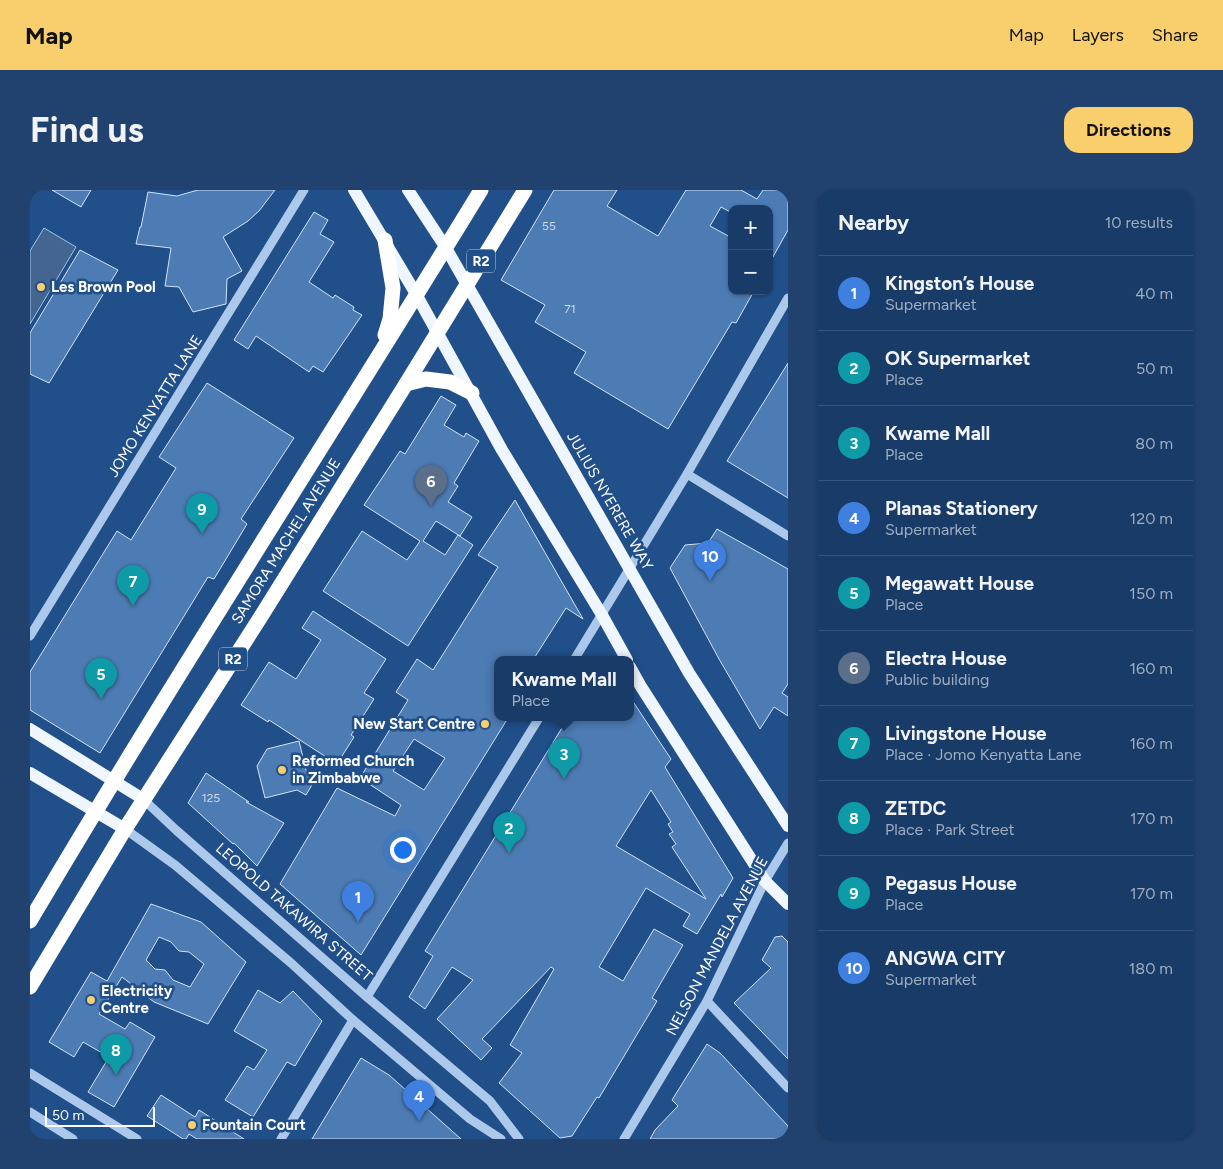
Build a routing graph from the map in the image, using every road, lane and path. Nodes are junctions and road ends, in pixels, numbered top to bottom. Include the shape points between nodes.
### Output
1 (304, 190) edge
2 (354, 190) edge
3 (408, 190) edge
4 (481, 190) edge
5 (524, 190) edge
6 (385, 240) junction
7 (446, 248) junction
8 (467, 285) junction
9 (416, 294) junction
10 (788, 298) edge
11 (438, 332) junction
12 (379, 356) junction
13 (406, 384) junction
14 (472, 394) junction
15 (686, 474) junction
16 (788, 536) edge
17 (629, 567) junction
18 (602, 615) junction
19 (30, 636) edge
20 (576, 656) edge
21 (625, 656) edge
22 (634, 674) edge
23 (536, 721) edge
24 (30, 729) edge
25 (30, 773) edge
26 (113, 780) junction
27 (143, 799) junction
28 (95, 811) junction
29 (788, 826) edge
30 (125, 829) junction
31 (788, 843) edge
32 (765, 881) junction
33 (788, 904) edge
34 (30, 921) edge
35 (30, 987) edge
36 (367, 997) junction
37 (707, 1001) junction
38 (353, 1020) junction
39 (30, 1073) edge
40 (788, 1088) edge
41 (30, 1112) edge
42 (73, 1139) edge
43 (137, 1139) edge
44 (281, 1139) edge
45 (501, 1139) edge
46 (519, 1139) edge
47 (624, 1139) edge

1 - 19 street, JOMO KENYATTA LANE
2 - 6 main road
3 - 7 main road, JULIUS NYERERE WAY
4 - 7 highway, SAMORA MACHEL AVENUE / R2
5 - 8 highway, SAMORA MACHEL AVENUE / R2
6 - 9 main road
6 - 12 highway via 393,288 390,319
7 - 8 main road, JULIUS NYERERE WAY
7 - 9 highway, SAMORA MACHEL AVENUE / R2
8 - 11 highway, SAMORA MACHEL AVENUE / R2
8 - 17 main road, JULIUS NYERERE WAY
9 - 11 main road
9 - 12 highway, SAMORA MACHEL AVENUE / R2
10 - 15 street
11 - 13 highway, SAMORA MACHEL AVENUE / R2
11 - 14 main road
12 - 26 highway, SAMORA MACHEL AVENUE / R2
13 - 14 highway via 426,379 450,382
13 - 27 highway, SAMORA MACHEL AVENUE / R2
14 - 18 main road via 502,450
15 - 16 street
15 - 17 street
17 - 18 street
17 - 29 main road, JULIUS NYERERE WAY via 689,673
18 - 20 street
18 - 21 main road
22 - 32 main road
23 - 36 street
24 - 26 main road, LEOPOLD TAKAWIRA STREET
25 - 28 main road
26 - 27 main road, LEOPOLD TAKAWIRA STREET
26 - 28 highway, SAMORA MACHEL AVENUE / R2
27 - 30 highway, SAMORA MACHEL AVENUE / R2
27 - 36 street, LEOPOLD TAKAWIRA STREET
28 - 30 main road
28 - 34 highway, SAMORA MACHEL AVENUE / R2
30 - 35 highway, SAMORA MACHEL AVENUE / R2
30 - 38 street via 175,866 291,963
31 - 32 street, NELSON MANDELA AVENUE
32 - 33 main road
32 - 37 street, NELSON MANDELA AVENUE
36 - 46 street, LEOPOLD TAKAWIRA STREET via 490,1101
37 - 40 street
37 - 47 street, NELSON MANDELA AVENUE
38 - 44 street
38 - 45 street via 470,1119
39 - 43 street
41 - 42 street

